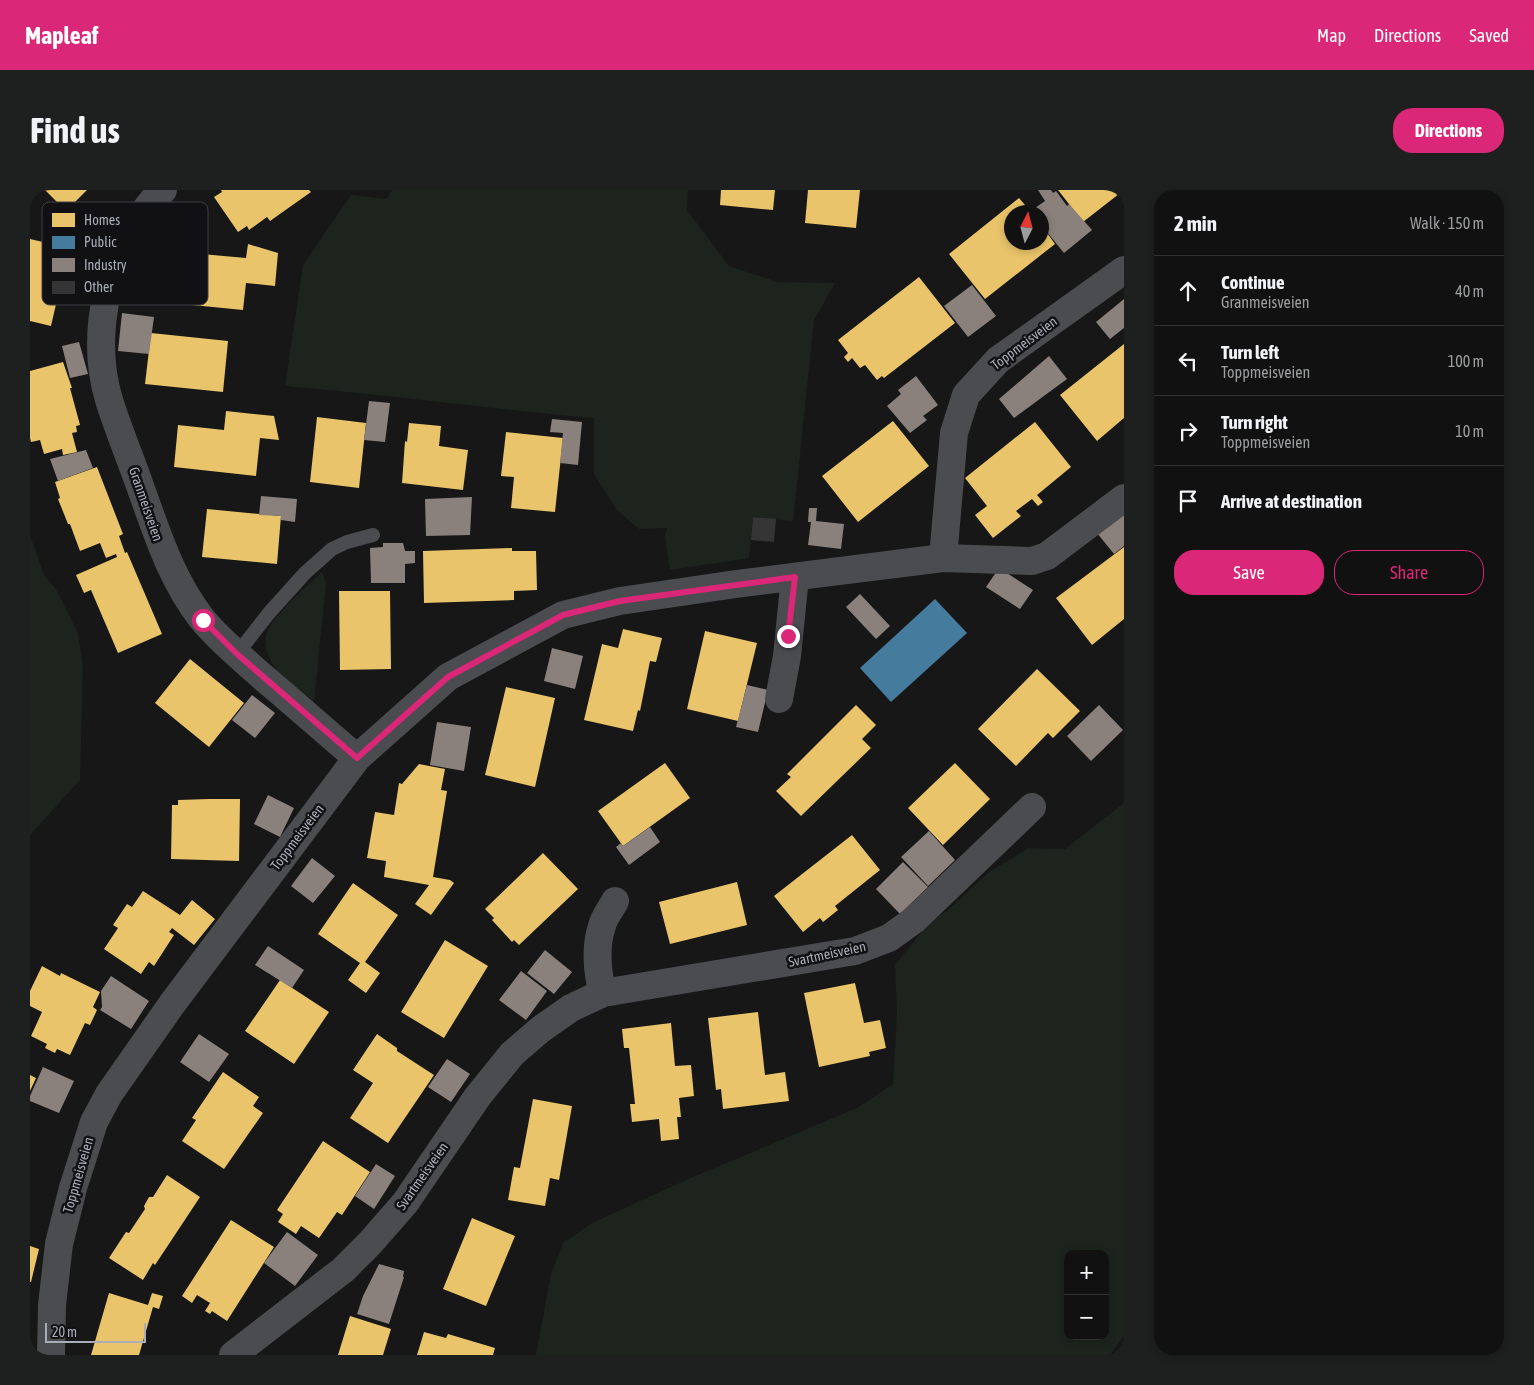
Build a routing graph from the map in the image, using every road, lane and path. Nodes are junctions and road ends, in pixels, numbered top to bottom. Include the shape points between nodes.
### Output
1 (163, 190) edge
2 (152, 202) edge
3 (1124, 270) edge
4 (105, 305) edge
5 (1124, 498) edge
6 (373, 535) dead end
7 (943, 558) junction
8 (795, 577) junction
9 (237, 654) junction
10 (779, 699) dead end
11 (357, 758) junction
12 (1032, 807) dead end
13 (615, 901) dead end
14 (603, 993) junction
15 (51, 1355) edge
16 (233, 1355) edge

1 - 2 street, Granmeisveien
3 - 7 street, Toppmeisveien via 998,360 966,395 954,433
4 - 9 street, Granmeisveien via 101,330 109,400 164,556 181,589 203,620
5 - 7 street, Toppmeisveien via 1039,559
6 - 9 lane via 332,549 305,573
7 - 8 street, Toppmeisveien
8 - 10 street via 788,656
8 - 11 street, Toppmeisveien via 620,601 563,615 448,677
9 - 11 street, Granmeisveien
11 - 15 street, Toppmeisveien via 172,1004 94,1122 59,1244 52,1305
12 - 14 street, Svartmeisveien via 914,920 888,938 855,951
13 - 14 street via 602,925 598,944
14 - 16 street, Svartmeisveien via 571,1008 512,1054 478,1096 405,1204 370,1243 343,1270

